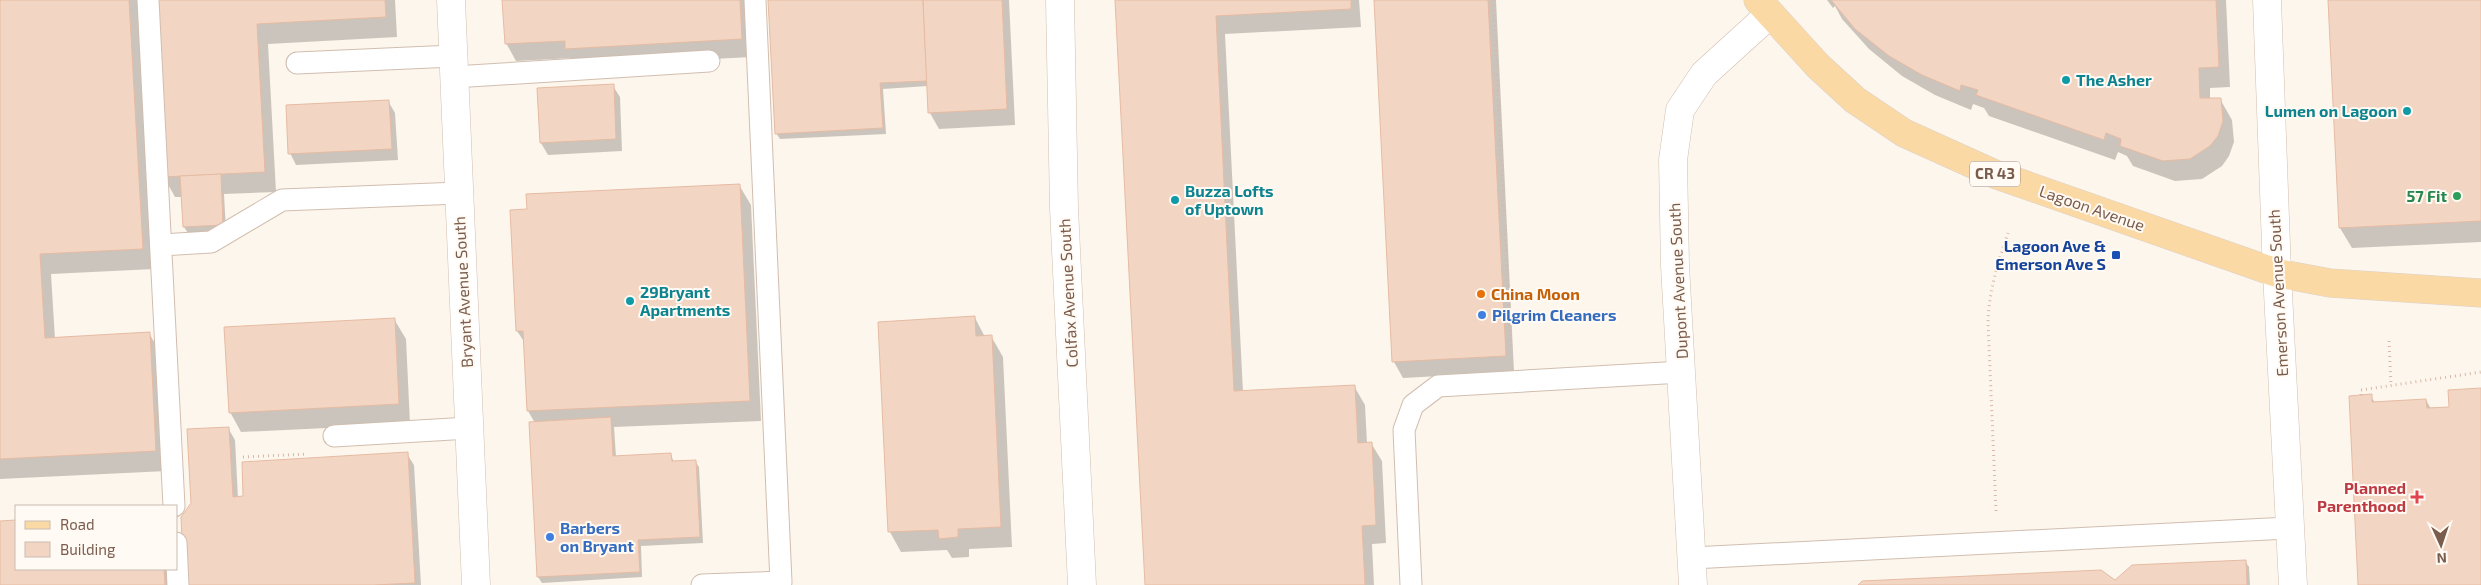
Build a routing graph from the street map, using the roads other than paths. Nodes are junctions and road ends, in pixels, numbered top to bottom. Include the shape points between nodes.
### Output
1 (148, 0) edge
2 (450, 0) edge
3 (755, 0) edge
4 (1060, 0) edge
5 (2267, 0) edge
6 (1764, 7) edge
7 (709, 61) dead end
8 (297, 63) dead end
9 (453, 66) junction
10 (459, 193) junction
11 (161, 245) junction
12 (2277, 273) junction
13 (2481, 294) edge
14 (1682, 372) junction
15 (469, 428) junction
16 (334, 436) dead end
17 (174, 505) edge
18 (2290, 528) junction
19 (1692, 558) junction
20 (177, 570) edge
21 (178, 585) edge
22 (476, 585) edge
23 (702, 585) edge
24 (1082, 585) edge
25 (1411, 585) edge
26 (1694, 585) edge
27 (2293, 585) edge

1 - 11 lane
2 - 9 street, Bryant Avenue South
3 - 23 lane via 781,582
4 - 24 street, Colfax Avenue South via 1064,208
5 - 12 street, Emerson Avenue South
6 - 12 main road, Lagoon Avenue / CR 43 via 1818,66 1855,100 1904,134 1997,175
6 - 14 street, Dupont Avenue South via 1704,74 1680,110 1673,160
7 - 9 lane
8 - 9 lane
9 - 10 street, Bryant Avenue South
10 - 11 lane via 282,200 211,242
10 - 15 street, Bryant Avenue South
11 - 17 lane
12 - 13 main road, Lagoon Avenue / CR 43 via 2330,283
12 - 18 street, Emerson Avenue South
14 - 19 street, Dupont Avenue South
14 - 25 lane via 1438,386 1413,405 1404,430
15 - 16 lane
15 - 22 street, Bryant Avenue South
18 - 19 lane
18 - 27 street, Emerson Avenue South
19 - 26 street, Dupont Avenue South
20 - 21 lane

